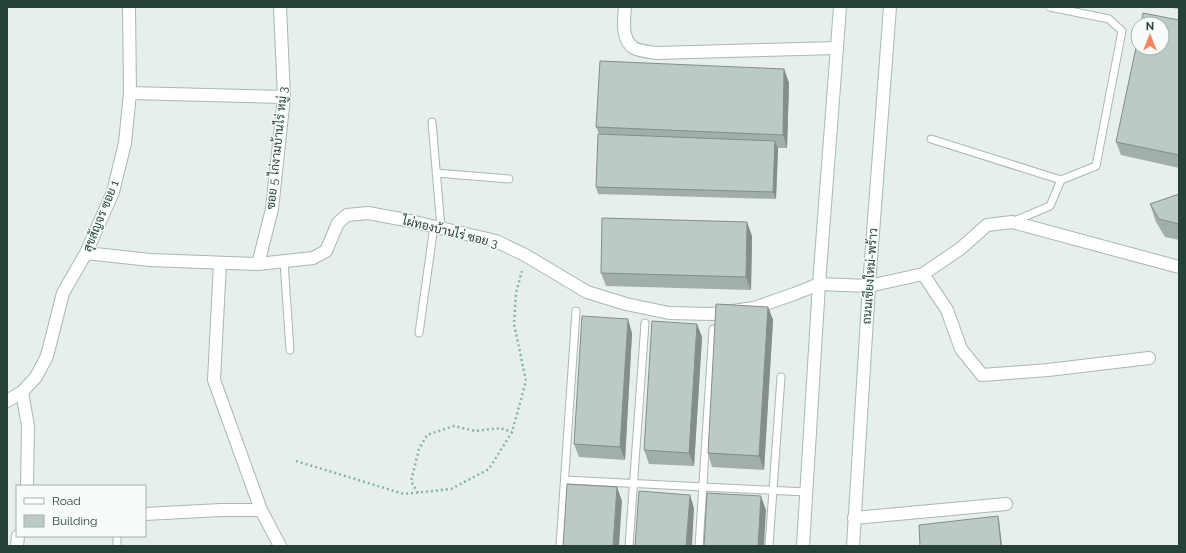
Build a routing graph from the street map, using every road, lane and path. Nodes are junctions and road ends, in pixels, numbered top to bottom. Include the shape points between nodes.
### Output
1 (129, 7) edge
2 (280, 7) edge
3 (625, 7) edge
4 (840, 7) edge
5 (890, 7) edge
6 (1050, 7) edge
7 (837, 48) junction
8 (130, 93) junction
9 (284, 97) junction
10 (432, 122) dead end
11 (931, 139) dead end
12 (436, 173) junction
13 (509, 180) dead end
14 (1061, 180) junction
15 (1012, 222) junction
16 (437, 227) junction
17 (86, 253) junction
18 (525, 255) junction
19 (284, 261) junction
20 (220, 263) junction
21 (258, 264) junction
22 (1179, 267) edge
23 (923, 274) junction
24 (819, 284) junction
25 (869, 286) junction
26 (576, 311) dead end
27 (645, 323) dead end
28 (713, 329) edge
29 (419, 334) dead end
30 (290, 350) dead end
31 (1149, 358) dead end
32 (780, 376) dead end
33 (22, 392) junction
34 (7, 401) edge
35 (512, 432) junction
36 (296, 461) dead end
37 (565, 480) junction
38 (633, 483) junction
39 (27, 485) edge
40 (703, 486) junction
41 (773, 490) junction
42 (806, 492) junction
43 (418, 493) junction
44 (1006, 504) dead end
45 (262, 510) junction
46 (146, 514) edge
47 (854, 518) junction
48 (280, 546) edge
49 (560, 546) edge
50 (629, 546) edge
51 (699, 546) edge
52 (769, 546) edge
53 (803, 546) edge
54 (853, 546) edge

1 - 8 street, สุขสัญจร ซอย 1
2 - 9 street, ซอย 5 ไก่งามบ้านไร่ หมู่ 3
3 - 7 street via 626,38 634,48 656,53
4 - 7 street
5 - 25 street, ถนนเชียงใหม่-พร้าว
6 - 14 lane via 1109,19 1122,31 1096,166
7 - 24 street
8 - 9 street
8 - 17 street, สุขสัญจร ซอย 1 via 125,143 112,192
9 - 21 street, ซอย 5 ไก่งามบ้านไร่ หมู่ 3 via 272,209
10 - 12 lane
11 - 14 lane
12 - 13 lane
12 - 16 lane
14 - 15 lane via 1050,206
15 - 22 street
15 - 23 street via 987,225 960,249
16 - 18 street, ไผ่ทองบ้านไร่ ซอย 3 via 496,241
16 - 19 street, ไผ่ทองบ้านไร่ ซอย 3 via 368,213 347,215 338,223 326,251 313,258
16 - 29 lane
17 - 20 street, ไผ่ทองบ้านไร่ ซอย 3 via 150,260
17 - 33 street, สุขสัญจร ซอย 1 via 63,292 47,356 36,377
18 - 24 street, ไผ่ทองบ้านไร่ ซอย 3 via 587,292 669,313 712,314 754,308
18 - 35 path via 516,294 514,324 526,381
19 - 21 street, ไผ่ทองบ้านไร่ ซอย 3
19 - 30 lane
20 - 21 street, ไผ่ทองบ้านไร่ ซอย 3
20 - 45 street via 214,380
23 - 25 street
23 - 31 street via 947,310 961,349 982,375
24 - 25 street
24 - 42 street
25 - 47 street, ถนนเชียงใหม่-พร้าว
26 - 37 lane
27 - 38 lane
28 - 40 lane
32 - 41 lane
33 - 34 street, สุขสัญจร ซอย 1
33 - 39 street via 28,426
35 - 43 path via 489,469 451,489
35 - 43 path via 500,428 475,431 454,426 427,435 419,449 411,481
36 - 43 path via 404,494
37 - 38 lane
37 - 49 lane
38 - 40 lane
38 - 50 lane
40 - 41 lane
40 - 51 lane
41 - 42 lane
41 - 52 lane
42 - 53 street
44 - 47 street
45 - 46 street
45 - 48 street
47 - 54 street, ถนนเชียงใหม่-พร้าว

